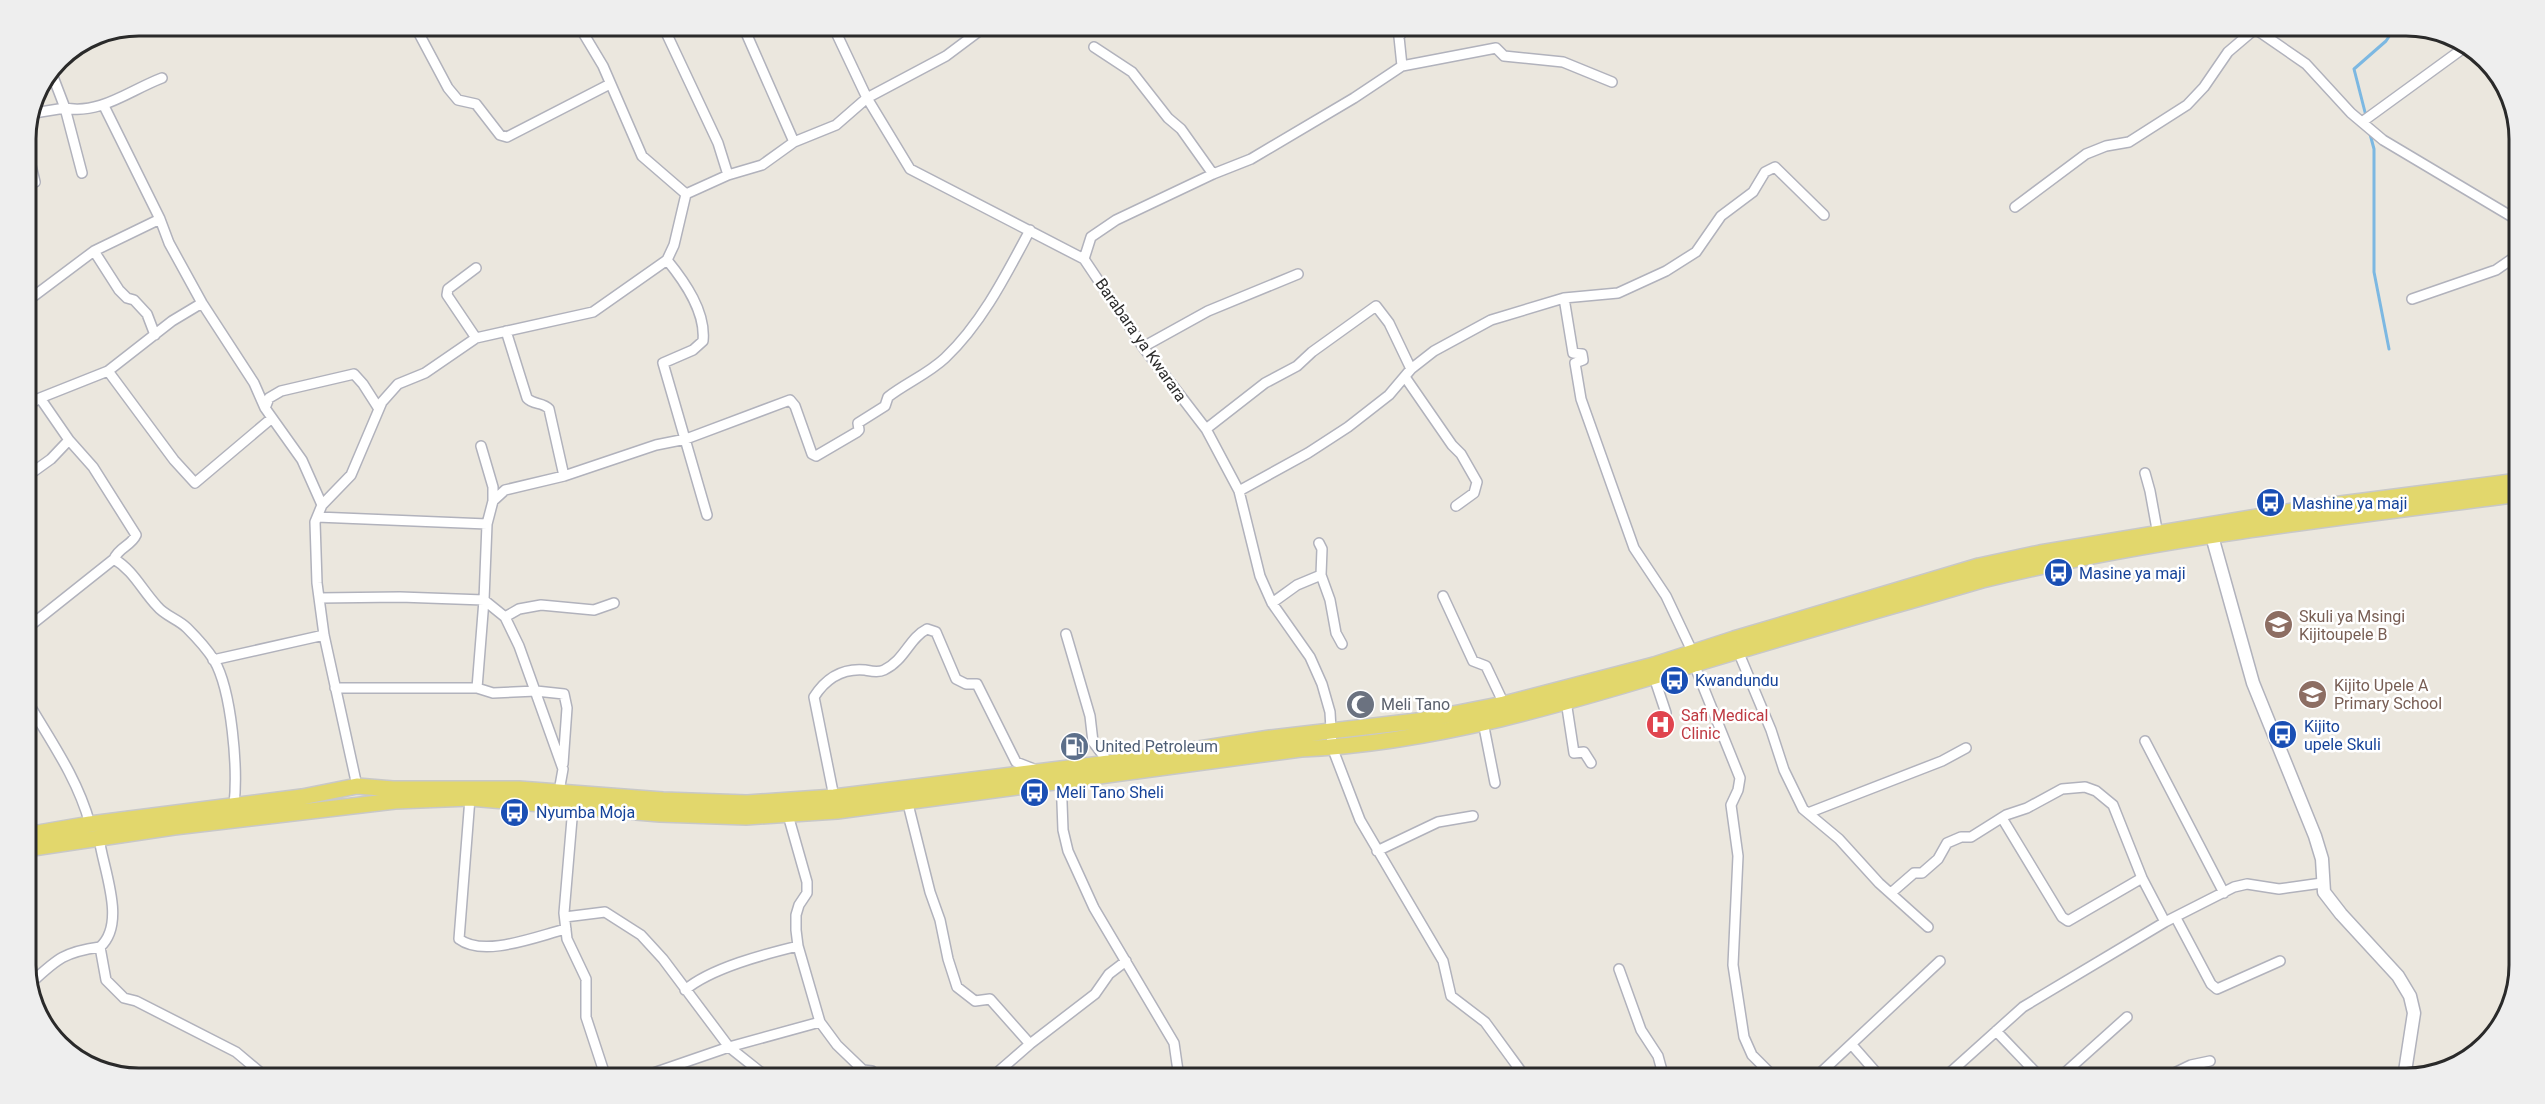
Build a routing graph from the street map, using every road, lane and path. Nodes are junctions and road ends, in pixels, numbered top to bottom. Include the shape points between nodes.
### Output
1 (420, 36) edge
2 (586, 36) edge
3 (668, 36) edge
4 (747, 36) edge
5 (838, 36) edge
6 (973, 36) edge
7 (1400, 36) edge
8 (2244, 36) edge
9 (2266, 36) edge
10 (1094, 47) dead end
11 (2459, 51) edge
12 (1402, 66) junction
13 (162, 78) dead end
14 (54, 81) edge
15 (1612, 82) dead end
16 (610, 84) junction
17 (867, 98) junction
18 (104, 106) junction
19 (65, 108) junction
20 (40, 112) edge
21 (2362, 122) junction
22 (794, 142) junction
23 (82, 173) dead end
24 (1213, 174) junction
25 (728, 175) junction
26 (686, 194) junction
27 (2015, 207) dead end
28 (1824, 215) dead end
29 (2509, 215) edge
30 (160, 219) junction
31 (1030, 231) junction
32 (94, 251) junction
33 (1084, 259) junction
34 (667, 260) junction
35 (2509, 261) edge
36 (476, 268) dead end
37 (1298, 274) dead end
38 (36, 294) edge
39 (1564, 298) junction
40 (2412, 299) dead end
41 (202, 303) junction
42 (506, 331) junction
43 (154, 335) junction
44 (476, 338) junction
45 (1143, 347) junction
46 (108, 371) junction
47 (1408, 373) junction
48 (40, 398) junction
49 (36, 400) edge
50 (265, 408) junction
51 (379, 409) junction
52 (272, 418) junction
53 (1206, 429) junction
54 (686, 439) junction
55 (69, 440) junction
56 (481, 446) dead end
57 (36, 470) edge
58 (2145, 473) dead end
59 (564, 476) junction
60 (2509, 482) edge
61 (1239, 491) junction
62 (2509, 495) edge
63 (493, 501) junction
64 (321, 505) junction
65 (1456, 506) dead end
66 (707, 515) dead end
67 (317, 517) junction
68 (487, 524) junction
69 (2210, 531) junction
70 (2158, 535) junction
71 (1319, 543) dead end
72 (114, 559) junction
73 (1321, 575) junction
74 (1443, 596) dead end
75 (319, 598) junction
76 (484, 600) junction
77 (614, 603) dead end
78 (1272, 603) junction
79 (506, 617) junction
80 (36, 621) edge
81 (1066, 634) dead end
82 (324, 636) junction
83 (1342, 645) dead end
84 (1738, 651) junction
85 (1693, 658) junction
86 (213, 660) junction
87 (1654, 677) junction
88 (335, 688) junction
89 (477, 688) junction
90 (536, 691) junction
91 (1566, 701) junction
92 (1504, 704) junction
93 (1666, 713) dead end
94 (36, 714) edge
95 (1447, 722) junction
96 (1483, 722) junction
97 (1332, 730) junction
98 (2145, 741) dead end
99 (1332, 747) junction
100 (1966, 748) dead end
101 (1109, 763) junction
102 (1591, 763) dead end
103 (563, 769) junction
104 (1040, 770) junction
105 (1061, 774) junction
106 (1495, 783) dead end
107 (357, 786) junction
108 (834, 797) junction
109 (470, 798) junction
110 (558, 798) junction
111 (907, 800) junction
112 (234, 805) junction
113 (573, 807) junction
114 (1808, 813) junction
115 (789, 815) junction
116 (1473, 816) dead end
117 (2002, 818) junction
118 (90, 824) junction
119 (36, 833) edge
120 (99, 838) junction
121 (36, 847) edge
122 (1377, 851) junction
123 (2142, 878) junction
124 (2322, 883) junction
125 (1891, 893) junction
126 (2224, 893) junction
127 (565, 916) junction
128 (2176, 918) junction
129 (2165, 922) junction
130 (1928, 927) dead end
131 (566, 929) junction
132 (798, 946) junction
133 (100, 947) junction
134 (1126, 961) junction
135 (1940, 961) dead end
136 (2280, 961) dead end
137 (1619, 969) dead end
138 (37, 977) edge
139 (685, 990) junction
140 (2127, 1017) dead end
141 (820, 1022) junction
142 (1996, 1031) junction
143 (1030, 1044) junction
144 (1852, 1045) junction
145 (729, 1047) junction
146 (2210, 1061) dead end
147 (255, 1068) edge
148 (600, 1068) edge
149 (668, 1068) edge
150 (755, 1068) edge
151 (861, 1068) edge
152 (1002, 1068) edge
153 (1178, 1068) edge
154 (1519, 1068) edge
155 (1661, 1068) edge
156 (1765, 1068) edge
157 (1826, 1068) edge
158 (1872, 1068) edge
159 (1955, 1068) edge
160 (2031, 1068) edge
161 (2070, 1068) edge
162 (2185, 1068) edge
163 (2406, 1068) edge

1 - 16 street via 458,100 476,104 500,135 507,137
2 - 16 street
3 - 25 street via 718,143
4 - 22 street
5 - 17 street, Barabara ya Kwarara
6 - 17 street via 946,56
7 - 12 street
8 - 27 street via 2187,105 2129,141 2086,154
9 - 21 street via 2306,64
10 - 24 street via 1132,72
11 - 21 street
12 - 15 street via 1496,48 1504,56 1563,62
12 - 24 street via 1251,159
13 - 18 street
14 - 19 street
16 - 26 street via 642,156
17 - 22 street via 836,125
17 - 31 street, Barabara ya Kwarara via 910,169
18 - 19 street
18 - 30 street
19 - 20 street
19 - 23 street
21 - 29 street via 2383,140
22 - 25 street via 762,165
24 - 33 street via 1116,220 1091,237
25 - 26 street
26 - 34 street
28 - 39 street via 1775,167 1765,171 1753,192 1721,216 1696,252 1666,271 1618,293
30 - 32 street
30 - 41 street
31 - 33 street, Barabara ya Kwarara
31 - 54 street via 972,327 945,358 858,423 857,432 816,456 790,400
32 - 38 street
32 - 43 street via 119,291 147,314
33 - 45 street, Barabara ya Kwarara
34 - 42 street via 593,312
34 - 54 street via 686,282 704,332 703,342 693,350 663,363
35 - 40 street via 2496,270
36 - 44 street via 448,289 447,295
37 - 45 street via 1208,311
39 - 47 street via 1491,320 1434,351
39 - 85 street via 1573,353 1582,354 1583,360 1575,363 1581,399 1634,548 1666,596
41 - 43 street
41 - 50 street via 254,383
42 - 44 street
42 - 59 street via 527,398 549,409
43 - 46 street
44 - 51 street via 425,373 398,384
45 - 53 street, Barabara ya Kwarara
46 - 48 street
46 - 52 street via 195,483
47 - 53 street via 1389,323 1376,306
47 - 61 street via 1348,427
47 - 65 street via 1477,482 1474,493
48 - 49 street
48 - 55 street
50 - 51 street via 269,398 281,391 354,374
50 - 52 street
51 - 64 street via 351,475
52 - 64 street via 302,460
53 - 61 street, Barabara ya Kwarara
54 - 59 street
54 - 66 street
55 - 57 street
55 - 72 street via 93,467 136,535 118,550
56 - 63 street
58 - 70 street
59 - 63 street via 505,490
60 - 69 main road via 2317,507
61 - 78 street, Barabara ya Kwarara via 1260,576
62 - 69 main road
63 - 68 street
64 - 67 street
67 - 68 street
67 - 75 street
68 - 76 street
69 - 70 main road
69 - 84 main road via 1992,577
69 - 124 street via 2253,683 2315,836 2322,859
70 - 85 main road via 1979,566
71 - 73 street
72 - 80 street
72 - 86 street via 138,580 159,609 184,625
73 - 78 street via 1297,585
73 - 83 street
74 - 92 street via 1473,661 1486,666
75 - 76 street
75 - 82 street
76 - 79 street
76 - 89 street
77 - 79 street via 594,610 541,605 519,609
78 - 97 street, Barabara ya Kwarara via 1310,657 1322,684
79 - 90 street
81 - 101 street via 1090,716 1093,742
82 - 86 street
82 - 88 street
84 - 85 main road
84 - 114 street via 1784,770
85 - 87 main road
85 - 92 main road
85 - 156 street via 1740,778 1731,805 1738,856 1733,965 1744,1037 1752,1055
86 - 112 street via 230,711 237,778
87 - 91 main road
87 - 93 street
88 - 89 street
88 - 107 street
89 - 90 street via 493,693
90 - 103 street
90 - 103 street via 564,694 567,700
91 - 96 main road
91 - 102 street via 1574,753 1584,752
92 - 95 main road
94 - 118 street via 63,756
95 - 96 main road
95 - 97 main road via 1417,721
95 - 99 main road via 1420,736
96 - 106 street
97 - 99 street, Barabara ya Kwarara
97 - 101 main road
98 - 126 street
99 - 105 main road
99 - 122 street via 1360,820
100 - 114 street
101 - 105 main road
103 - 110 street
104 - 105 main road
104 - 108 main road
104 - 108 street via 1016,762 977,684 956,679 936,632 927,629 917,634 900,660 881,672 850,669 823,682 814,697
105 - 111 main road
105 - 134 street via 1063,830 1068,851 1094,908
107 - 110 main road via 519,789
107 - 112 main road
108 - 110 main road via 747,803
109 - 110 main road
109 - 120 main road via 336,807
109 - 131 street via 459,939 468,946 500,946
110 - 113 main road
111 - 115 main road
111 - 143 street via 957,987 975,1001 990,999
112 - 118 main road
113 - 115 main road via 746,818
113 - 127 street
114 - 125 street
115 - 132 street via 807,882 807,893 796,915
116 - 122 street via 1438,822
117 - 123 street via 2061,789 2096,791 2112,805
117 - 123 street via 2068,921
117 - 125 street via 1971,837 1947,843 1938,859
118 - 119 main road
120 - 121 main road
120 - 133 street via 114,919 110,935
122 - 154 street via 1443,961 1451,996 1485,1022
123 - 129 street
124 - 126 street via 2280,889 2247,884
124 - 163 street via 2331,903 2398,976 2410,996 2414,1014
125 - 130 street
126 - 128 street
127 - 131 street
127 - 139 street via 597,911 617,919 641,935
128 - 129 street
128 - 136 street via 2217,989
129 - 142 street via 2023,1007
131 - 148 street via 586,979 586,1017
132 - 139 street via 765,954 697,981
132 - 141 street
133 - 138 street via 58,958
133 - 147 street via 106,980 124,998 236,1052
134 - 143 street via 1095,994
134 - 153 street via 1174,1042
135 - 144 street
137 - 155 street via 1641,1030
139 - 145 street
140 - 161 street
141 - 145 street
141 - 151 street
142 - 159 street
142 - 160 street
143 - 152 street
144 - 157 street
144 - 158 street
145 - 149 street
145 - 150 street
146 - 162 street

